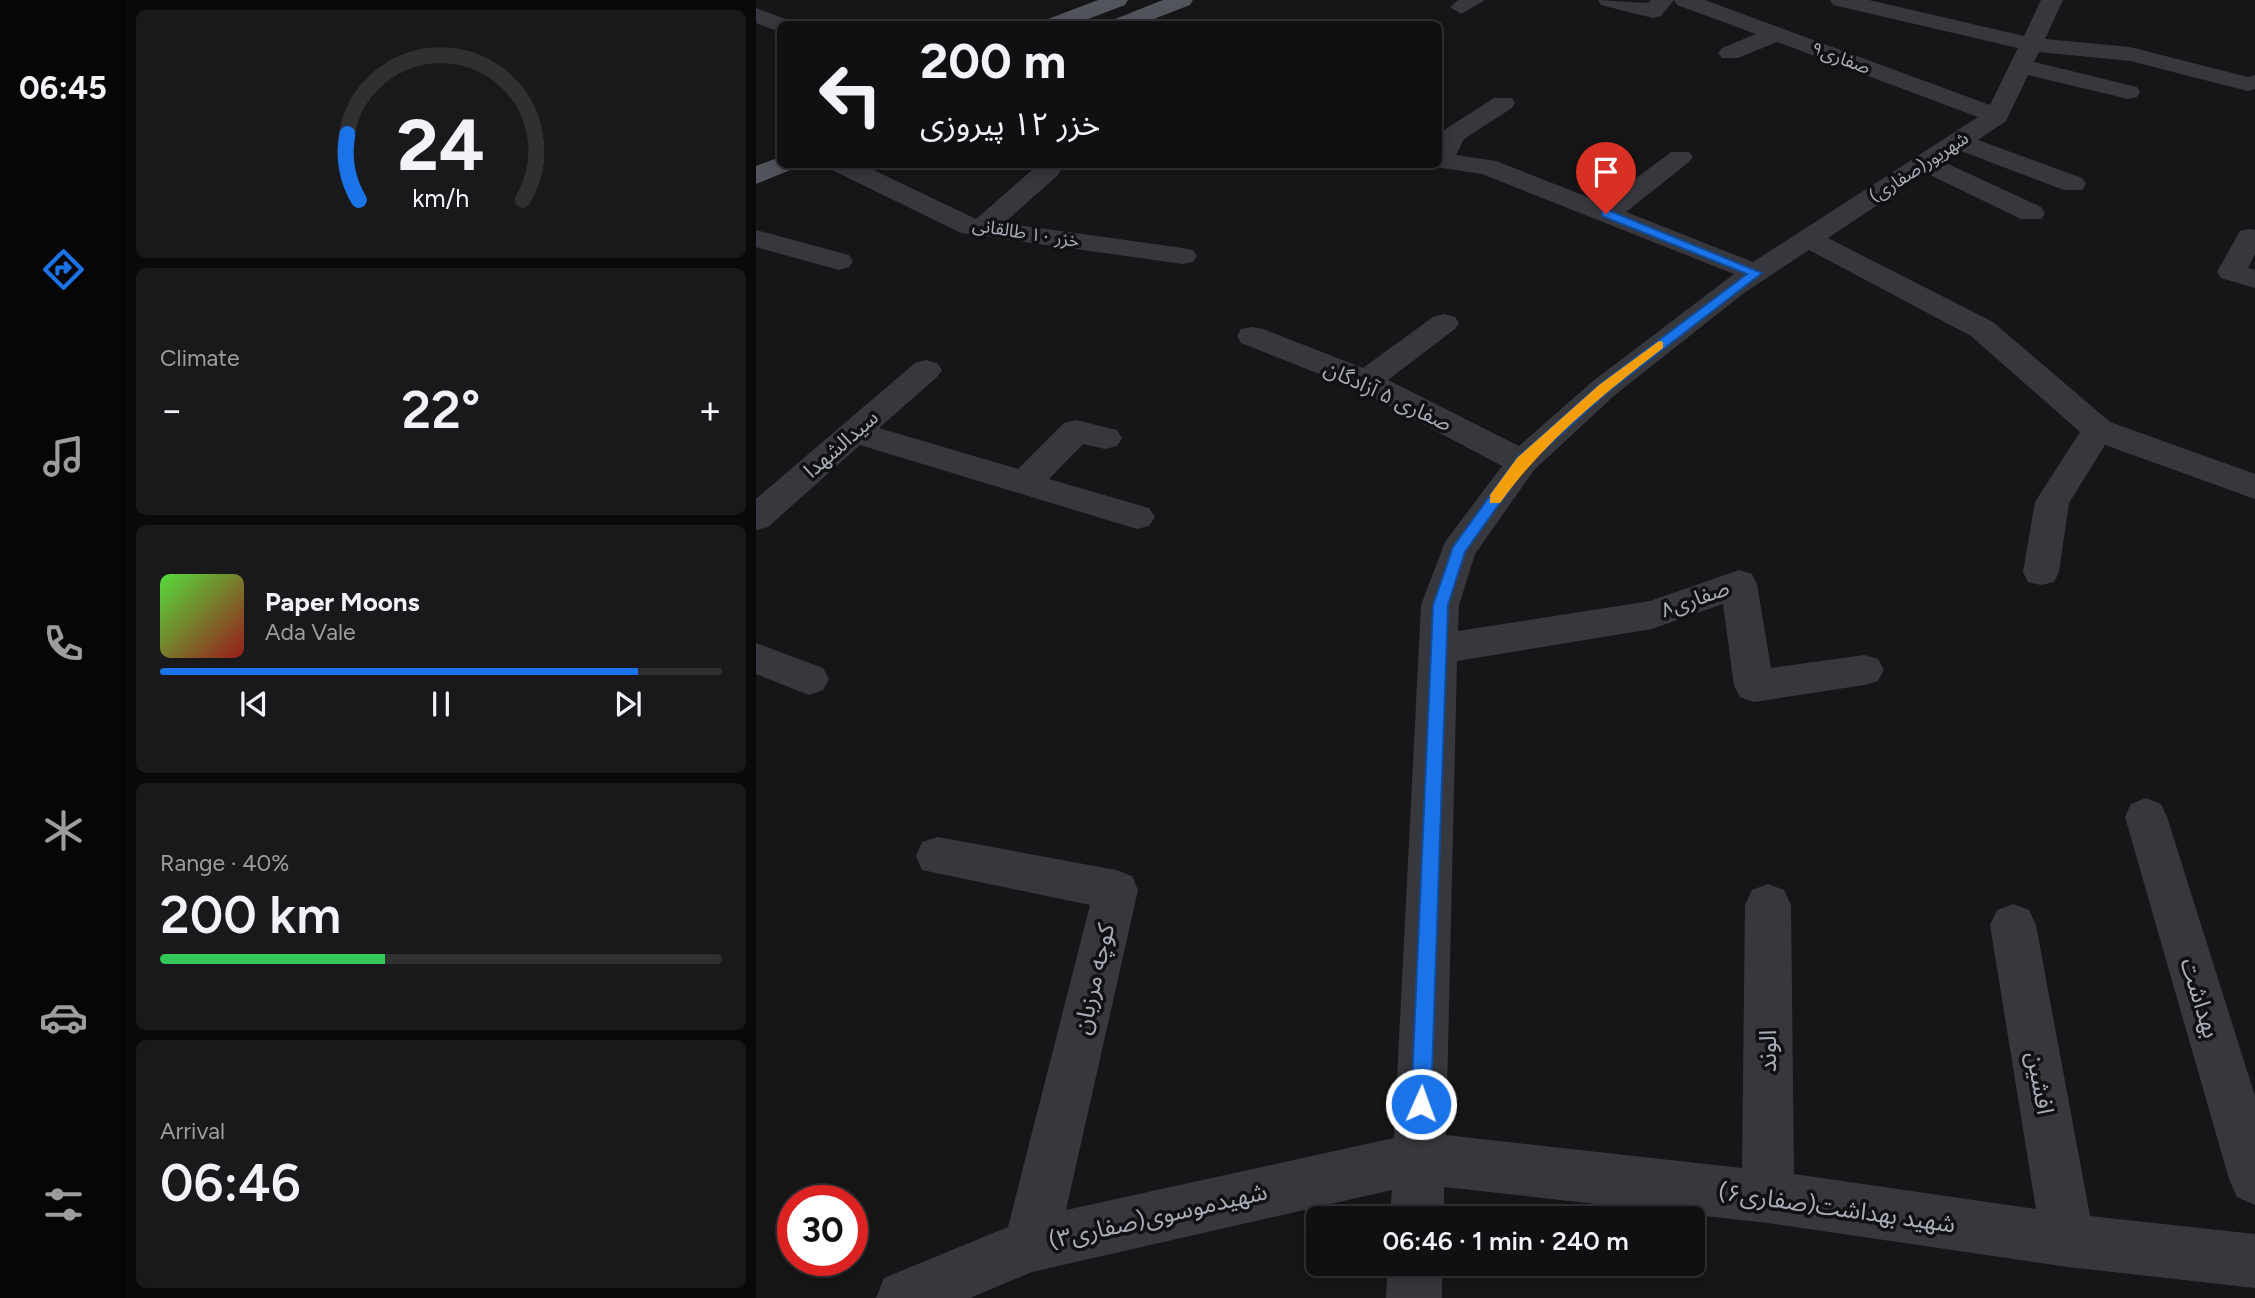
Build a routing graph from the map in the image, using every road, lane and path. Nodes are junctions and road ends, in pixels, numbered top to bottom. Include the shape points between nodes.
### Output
1 (1182, 0) edge
2 (1609, 0) edge
3 (1663, 0) edge
4 (1685, 0) edge
5 (1841, 0) edge
6 (2052, 0) edge
7 (1111, 1) edge
8 (1063, 21) edge
9 (1130, 21) edge
10 (1776, 34) junction
11 (1730, 53) dead end
12 (2026, 55) junction
13 (2255, 82) edge
14 (2128, 92) dead end
15 (1503, 103) dead end
16 (1997, 116) junction
17 (1958, 141) junction
18 (1442, 157) edge
19 (1681, 157) dead end
20 (1442, 161) edge
21 (1925, 163) junction
22 (777, 167) edge
23 (847, 168) edge
24 (1048, 170) dead end
25 (756, 176) edge
26 (2073, 184) dead end
27 (2031, 213) dead end
28 (1606, 214) junction
29 (982, 228) junction
30 (2250, 237) dead end
31 (756, 238) edge
32 (1809, 239) junction
33 (1183, 256) dead end
34 (839, 261) dead end
35 (2255, 279) edge
36 (1745, 280) junction
37 (1444, 323) dead end
38 (1252, 336) dead end
39 (926, 370) dead end
40 (1366, 381) junction
41 (2098, 430) junction
42 (855, 432) junction
43 (1105, 438) dead end
44 (1522, 462) junction
45 (1025, 483) junction
46 (2255, 486) edge
47 (1137, 517) dead end
48 (756, 518) edge
49 (2041, 572) dead end
50 (1439, 649) junction
51 (756, 658) edge
52 (1864, 670) dead end
53 (809, 679) dead end
54 (2146, 817) dead end
55 (938, 856) dead end
56 (1768, 905) dead end
57 (2013, 925) dead end
58 (1419, 1158) junction
59 (2255, 1179) edge
60 (1768, 1197) junction
61 (1417, 1206) edge
62 (2068, 1240) junction
63 (1031, 1245) junction
64 (2255, 1261) edge
65 (1415, 1276) edge
66 (904, 1298) edge
67 (1414, 1298) edge

1 - 9 main road
2 - 3 street via 1653,12
4 - 10 street, صفاری۹
5 - 12 street
6 - 12 street
7 - 8 main road
10 - 11 street
10 - 16 street, صفاری۹
12 - 13 street via 2130,54
12 - 14 street
12 - 16 street
15 - 18 street via 1453,135
16 - 17 street, شهریور(صفاری)
17 - 21 street, شهریور(صفاری)
17 - 26 street
19 - 28 street
20 - 28 street via 1486,167
21 - 27 street
21 - 32 street, شهریور(صفاری)
22 - 25 main road
23 - 29 street, خزر ۱۰ طالقانی
24 - 29 street
28 - 36 street
29 - 33 street, خزر ۱۰ طالقانی
30 - 35 street via 2231,272
31 - 34 street
32 - 36 street, شهریور(صفاری)
32 - 41 street via 1982,329
36 - 44 street, شهریور(صفاری) via 1604,388
37 - 40 street
38 - 40 street, صفاری ۵ آزادگان
39 - 42 street, سیدالشهدا
40 - 44 street, صفاری ۵ آزادگان
41 - 46 street
41 - 49 street via 2052,502
42 - 45 street
42 - 48 street, سیدالشهدا
43 - 45 street via 1076,431
44 - 50 street, شهریور(صفاری) via 1458,551 1440,605
45 - 47 street
50 - 52 street, صفاری۸ via 1652,615 1739,584 1754,686
50 - 58 street, شهریور(صفاری)
51 - 53 street
54 - 59 street, بهداشت
55 - 63 street, کوچه مرزبان via 1116,890
56 - 60 street, الوند
57 - 62 street, افشین
58 - 60 street, شهید بهداشت(صفاری۶)
58 - 61 street, شهریور(صفاری)
58 - 63 street, شهیدموسوی(صفاری۳)
60 - 62 street, شهید بهداشت(صفاری۶)
62 - 64 street, شهید بهداشت(صفاری۶)
63 - 66 street, شهیدموسوی(صفاری۳)
65 - 67 street

